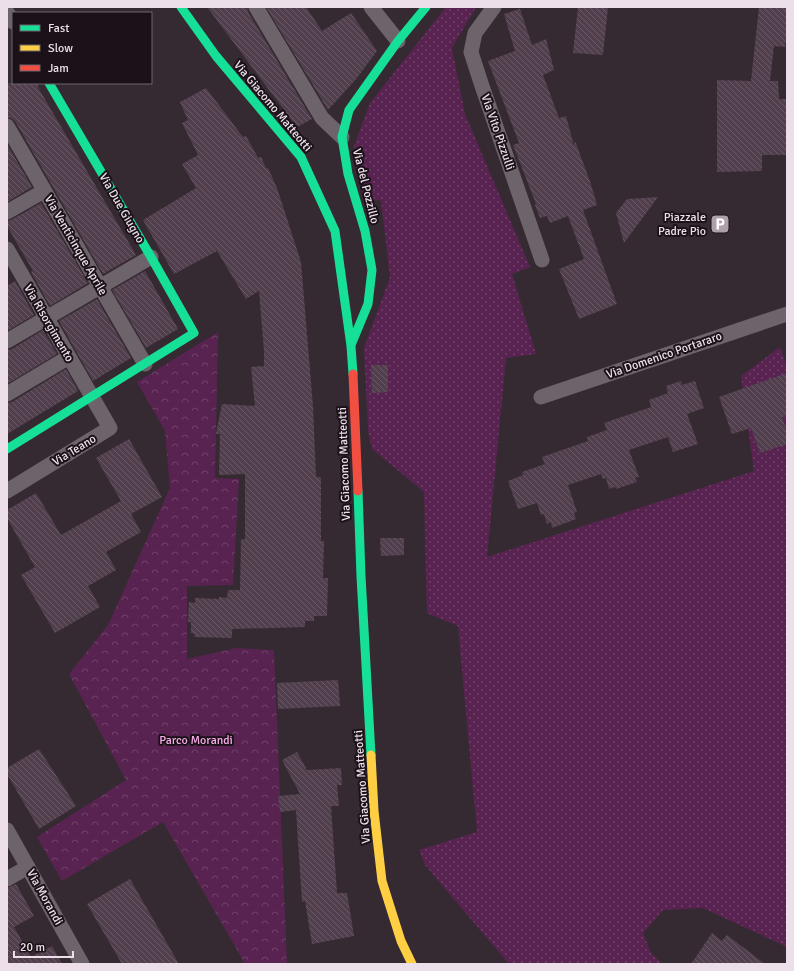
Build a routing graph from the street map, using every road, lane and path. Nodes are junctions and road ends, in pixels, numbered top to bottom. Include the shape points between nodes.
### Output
1 (182, 7) edge
2 (256, 7) edge
3 (370, 7) edge
4 (426, 7) edge
5 (494, 7) edge
6 (398, 41) junction
7 (49, 84) edge
8 (7, 126) edge
9 (342, 137) junction
10 (44, 191) junction
11 (7, 212) edge
12 (7, 249) edge
13 (150, 257) junction
14 (542, 260) dead end
15 (13, 272) edge
16 (100, 286) junction
17 (787, 314) edge
18 (46, 318) junction
19 (7, 341) edge
20 (351, 346) junction
21 (69, 357) junction
22 (144, 364) junction
23 (7, 394) edge
24 (92, 396) junction
25 (541, 396) dead end
26 (7, 448) edge
27 (7, 491) edge
28 (7, 830) edge
29 (28, 867) junction
30 (7, 879) edge
31 (82, 964) edge
32 (412, 964) edge

1 - 20 street, Via Giacomo Matteotti via 216,56 302,157 335,231
2 - 9 street via 322,118
3 - 6 street
4 - 6 street, Via del Pozzillo
5 - 14 street, Via Vito Pizzulli via 475,32 471,52
6 - 9 street, Via del Pozzillo via 349,110
7 - 13 street, Via Due Giugno
8 - 10 street, Via Venticinque Aprile
9 - 20 street, Via del Pozzillo via 348,174 365,231 372,270 368,304
10 - 11 street
10 - 16 street, Via Venticinque Aprile
12 - 15 street, Via Risorgimento
13 - 16 street
13 - 22 street, Via Due Giugno via 194,334
15 - 18 street, Via Risorgimento
16 - 18 street
16 - 22 street, Via Venticinque Aprile
17 - 25 street, Via Domenico Portararo
18 - 19 street
18 - 21 street, Via Risorgimento
20 - 32 street, Via Giacomo Matteotti via 374,810 382,881 401,941
21 - 23 street
21 - 24 street, Via Risorgimento
22 - 24 street
24 - 26 street
24 - 27 street, Via Teano via 110,428
28 - 29 street, Via Morandi
29 - 30 street
29 - 31 street, Via Morandi

